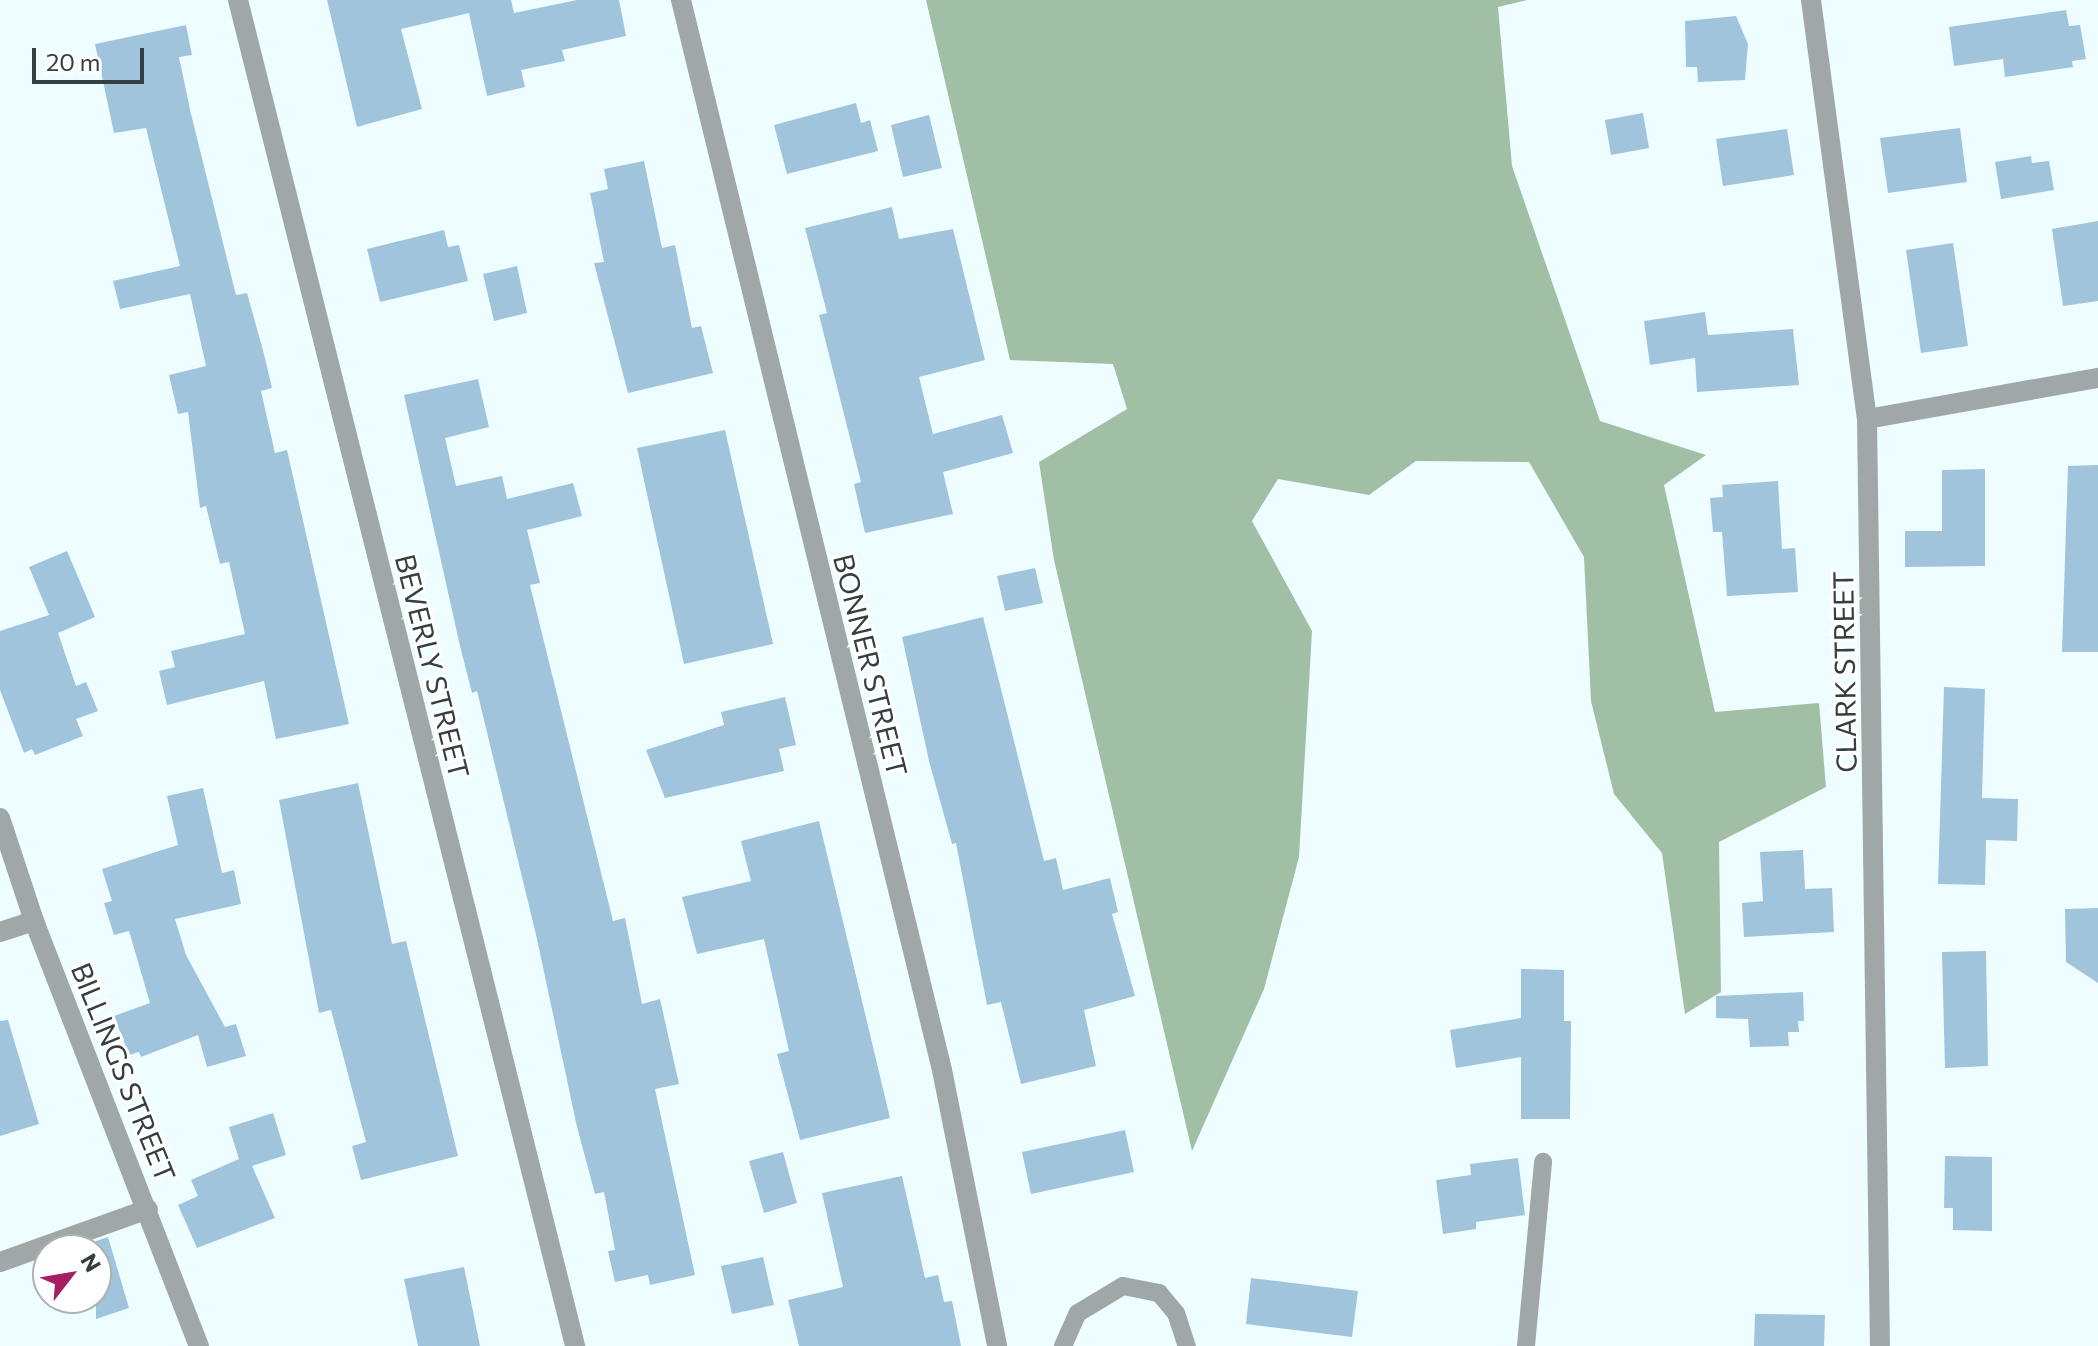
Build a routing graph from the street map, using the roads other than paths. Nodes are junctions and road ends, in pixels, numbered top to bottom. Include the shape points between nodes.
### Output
1 (238, 0) edge
2 (681, 0) edge
3 (1811, 0) edge
4 (2098, 378) edge
5 (1867, 419) junction
6 (0, 818) edge
7 (34, 921) junction
8 (0, 932) edge
9 (1543, 1162) dead end
10 (148, 1209) junction
11 (0, 1262) edge
12 (199, 1346) edge
13 (575, 1346) edge
14 (997, 1346) edge
15 (1063, 1346) edge
16 (1187, 1346) edge
17 (1526, 1346) edge
18 (1880, 1346) edge

1 - 13 street, BEVERLY STREET
2 - 14 street, BONNER STREET via 942,1070
3 - 5 street, CLARK STREET
4 - 5 street
5 - 18 street, CLARK STREET
6 - 7 street, BILLINGS STREET
7 - 8 street
7 - 10 street, BILLINGS STREET
9 - 17 lane
10 - 11 street
10 - 12 street, BILLINGS STREET
15 - 16 lane via 1078,1313 1123,1286 1159,1293 1176,1313

